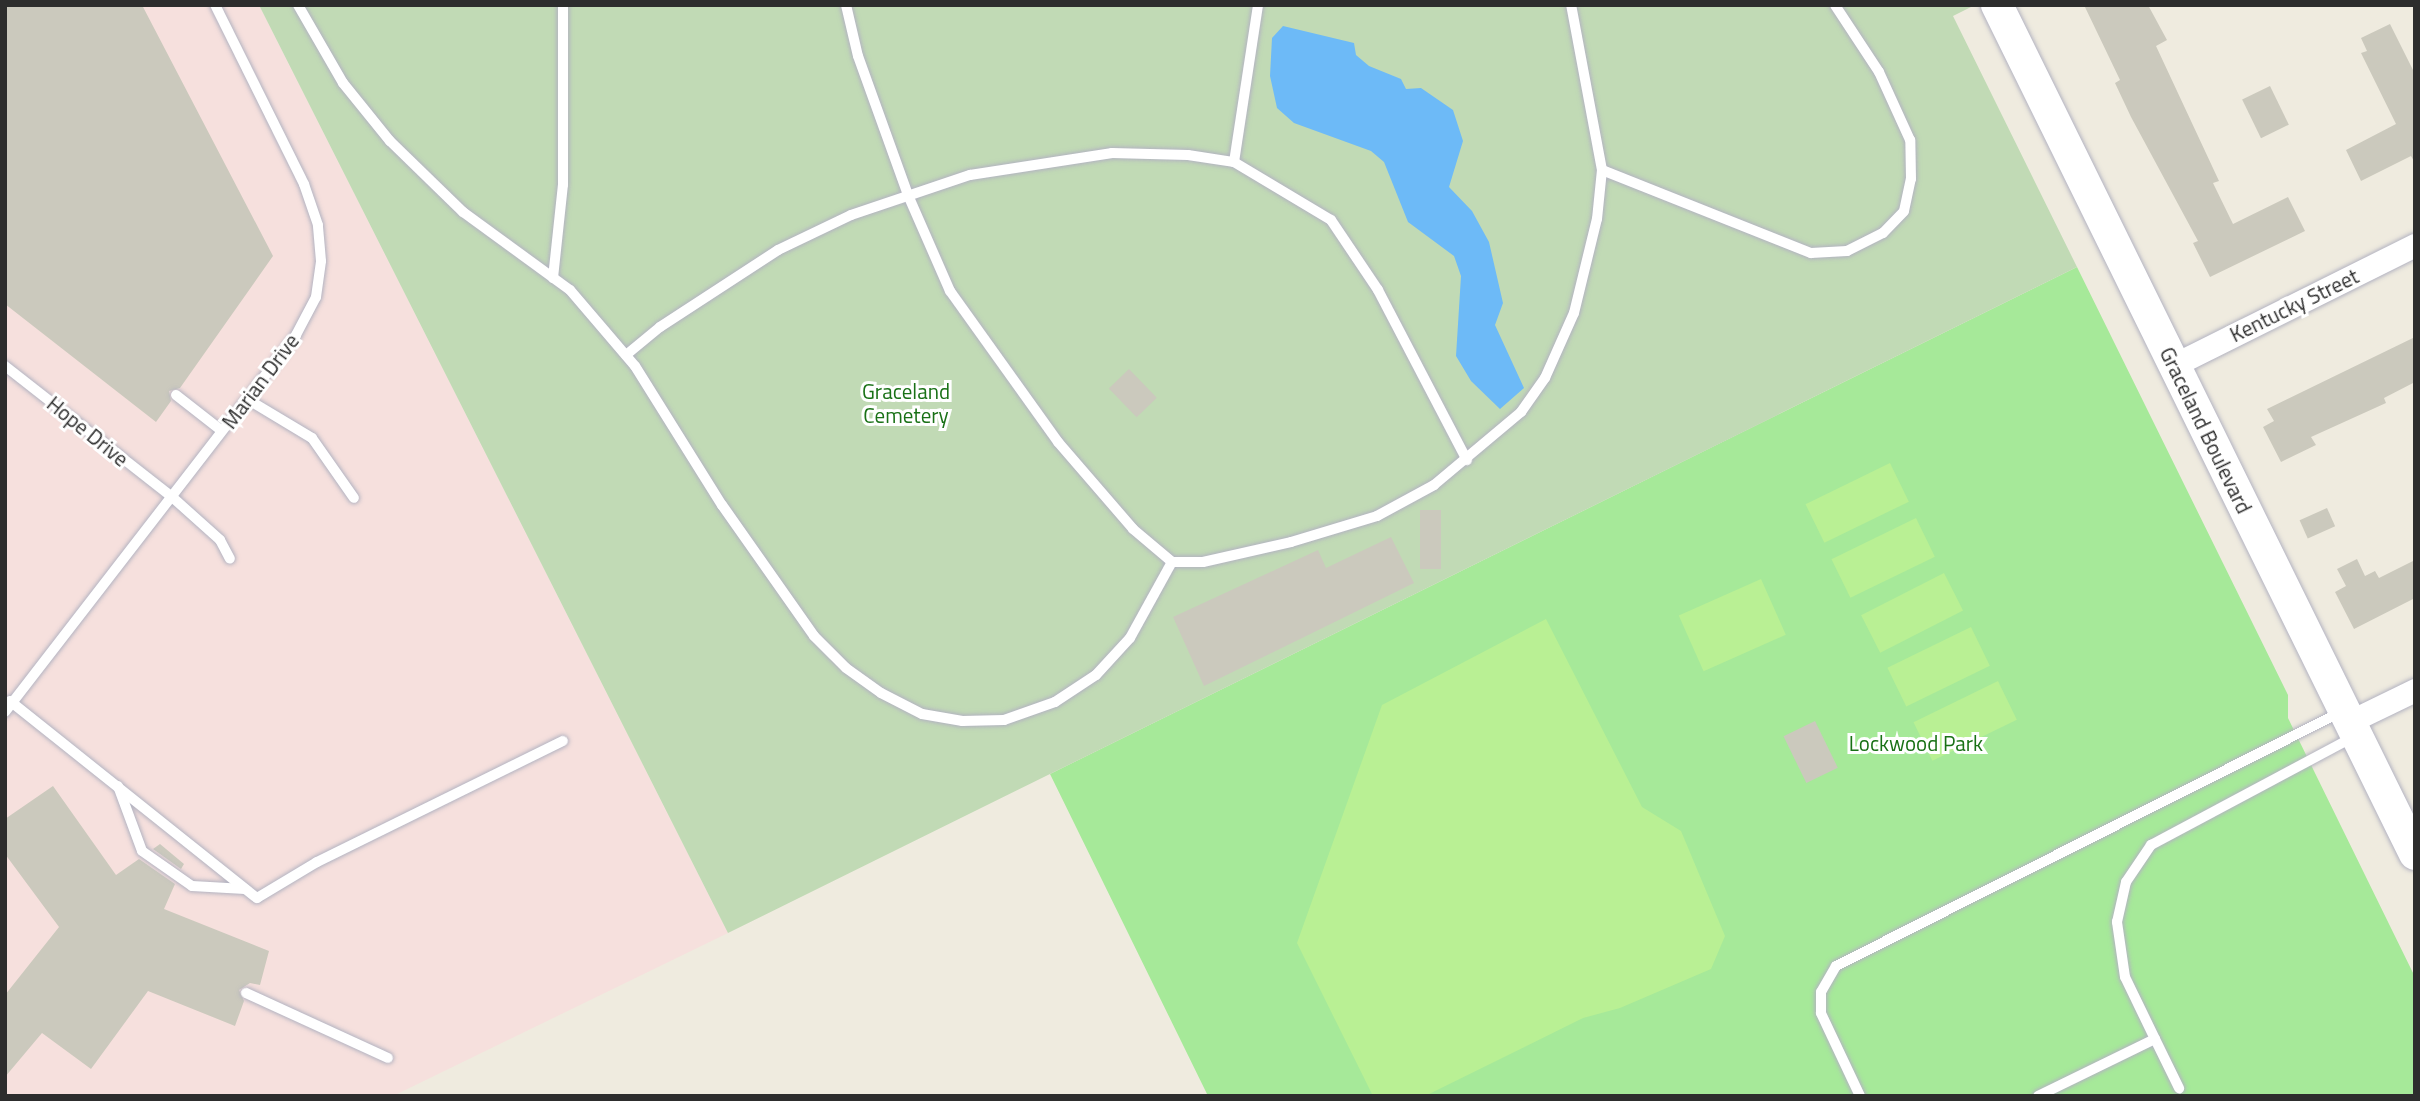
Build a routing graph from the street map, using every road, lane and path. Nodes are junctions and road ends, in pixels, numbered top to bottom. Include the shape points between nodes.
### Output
1 (215, 5) edge
2 (298, 5) edge
3 (563, 5) edge
4 (846, 5) edge
5 (1258, 5) edge
6 (1571, 5) edge
7 (1835, 5) edge
8 (1997, 5) edge
9 (1234, 162) junction
10 (1602, 170) junction
11 (908, 195) junction
12 (2415, 245) edge
13 (553, 278) junction
14 (626, 355) junction
15 (2174, 365) junction
16 (5, 366) edge
17 (176, 395) dead end
18 (247, 399) junction
19 (222, 431) junction
20 (1467, 460) junction
21 (171, 496) junction
22 (354, 498) dead end
23 (230, 559) dead end
24 (1172, 562) junction
25 (2415, 690) edge
26 (8, 707) edge
27 (2349, 723) junction
28 (563, 741) dead end
29 (118, 786) junction
30 (2415, 854) edge
31 (245, 889) junction
32 (246, 993) dead end
33 (2155, 1039) junction
34 (388, 1058) dead end
35 (2179, 1088) dead end
36 (1860, 1096) edge
37 (2038, 1096) edge

1 - 18 lane, Marian Drive via 303,184 318,225 321,261 316,297 296,335
2 - 13 lane via 343,83 390,141 463,212
3 - 13 lane via 563,185
4 - 11 lane via 858,56
5 - 9 lane
6 - 10 lane
7 - 10 lane via 1878,72 1910,140 1911,179 1904,211 1883,233 1847,251 1811,253
8 - 15 street, Graceland Boulevard
9 - 11 lane via 1112,153 970,174
9 - 20 lane via 1331,220 1364,265
10 - 20 lane via 1597,219 1574,313 1545,378 1521,412
11 - 14 lane via 778,250 660,327
11 - 24 lane via 950,291 1016,386 1133,529
12 - 15 street, Kentucky Street
13 - 14 lane via 570,290
14 - 24 lane via 814,636 846,668 922,714 962,721 1004,720 1055,702 1096,675 1130,638
15 - 27 street, Graceland Boulevard
16 - 21 lane, Hope Drive
17 - 19 lane
18 - 19 lane, Marian Drive
18 - 22 lane via 312,438
19 - 21 lane, Marian Drive
20 - 24 lane via 1377,516 1203,562
21 - 23 lane, Hope Drive via 220,540
21 - 26 lane, Marian Drive
25 - 27 street
26 - 29 lane
27 - 30 street, Graceland Boulevard
27 - 33 lane via 2151,845 2132,873 2117,922 2125,977
27 - 36 lane via 1836,966 1821,992 1821,1013
28 - 31 lane via 317,862 257,898
29 - 31 lane
29 - 31 lane via 142,851 192,886
32 - 34 lane
33 - 35 lane
33 - 37 lane

